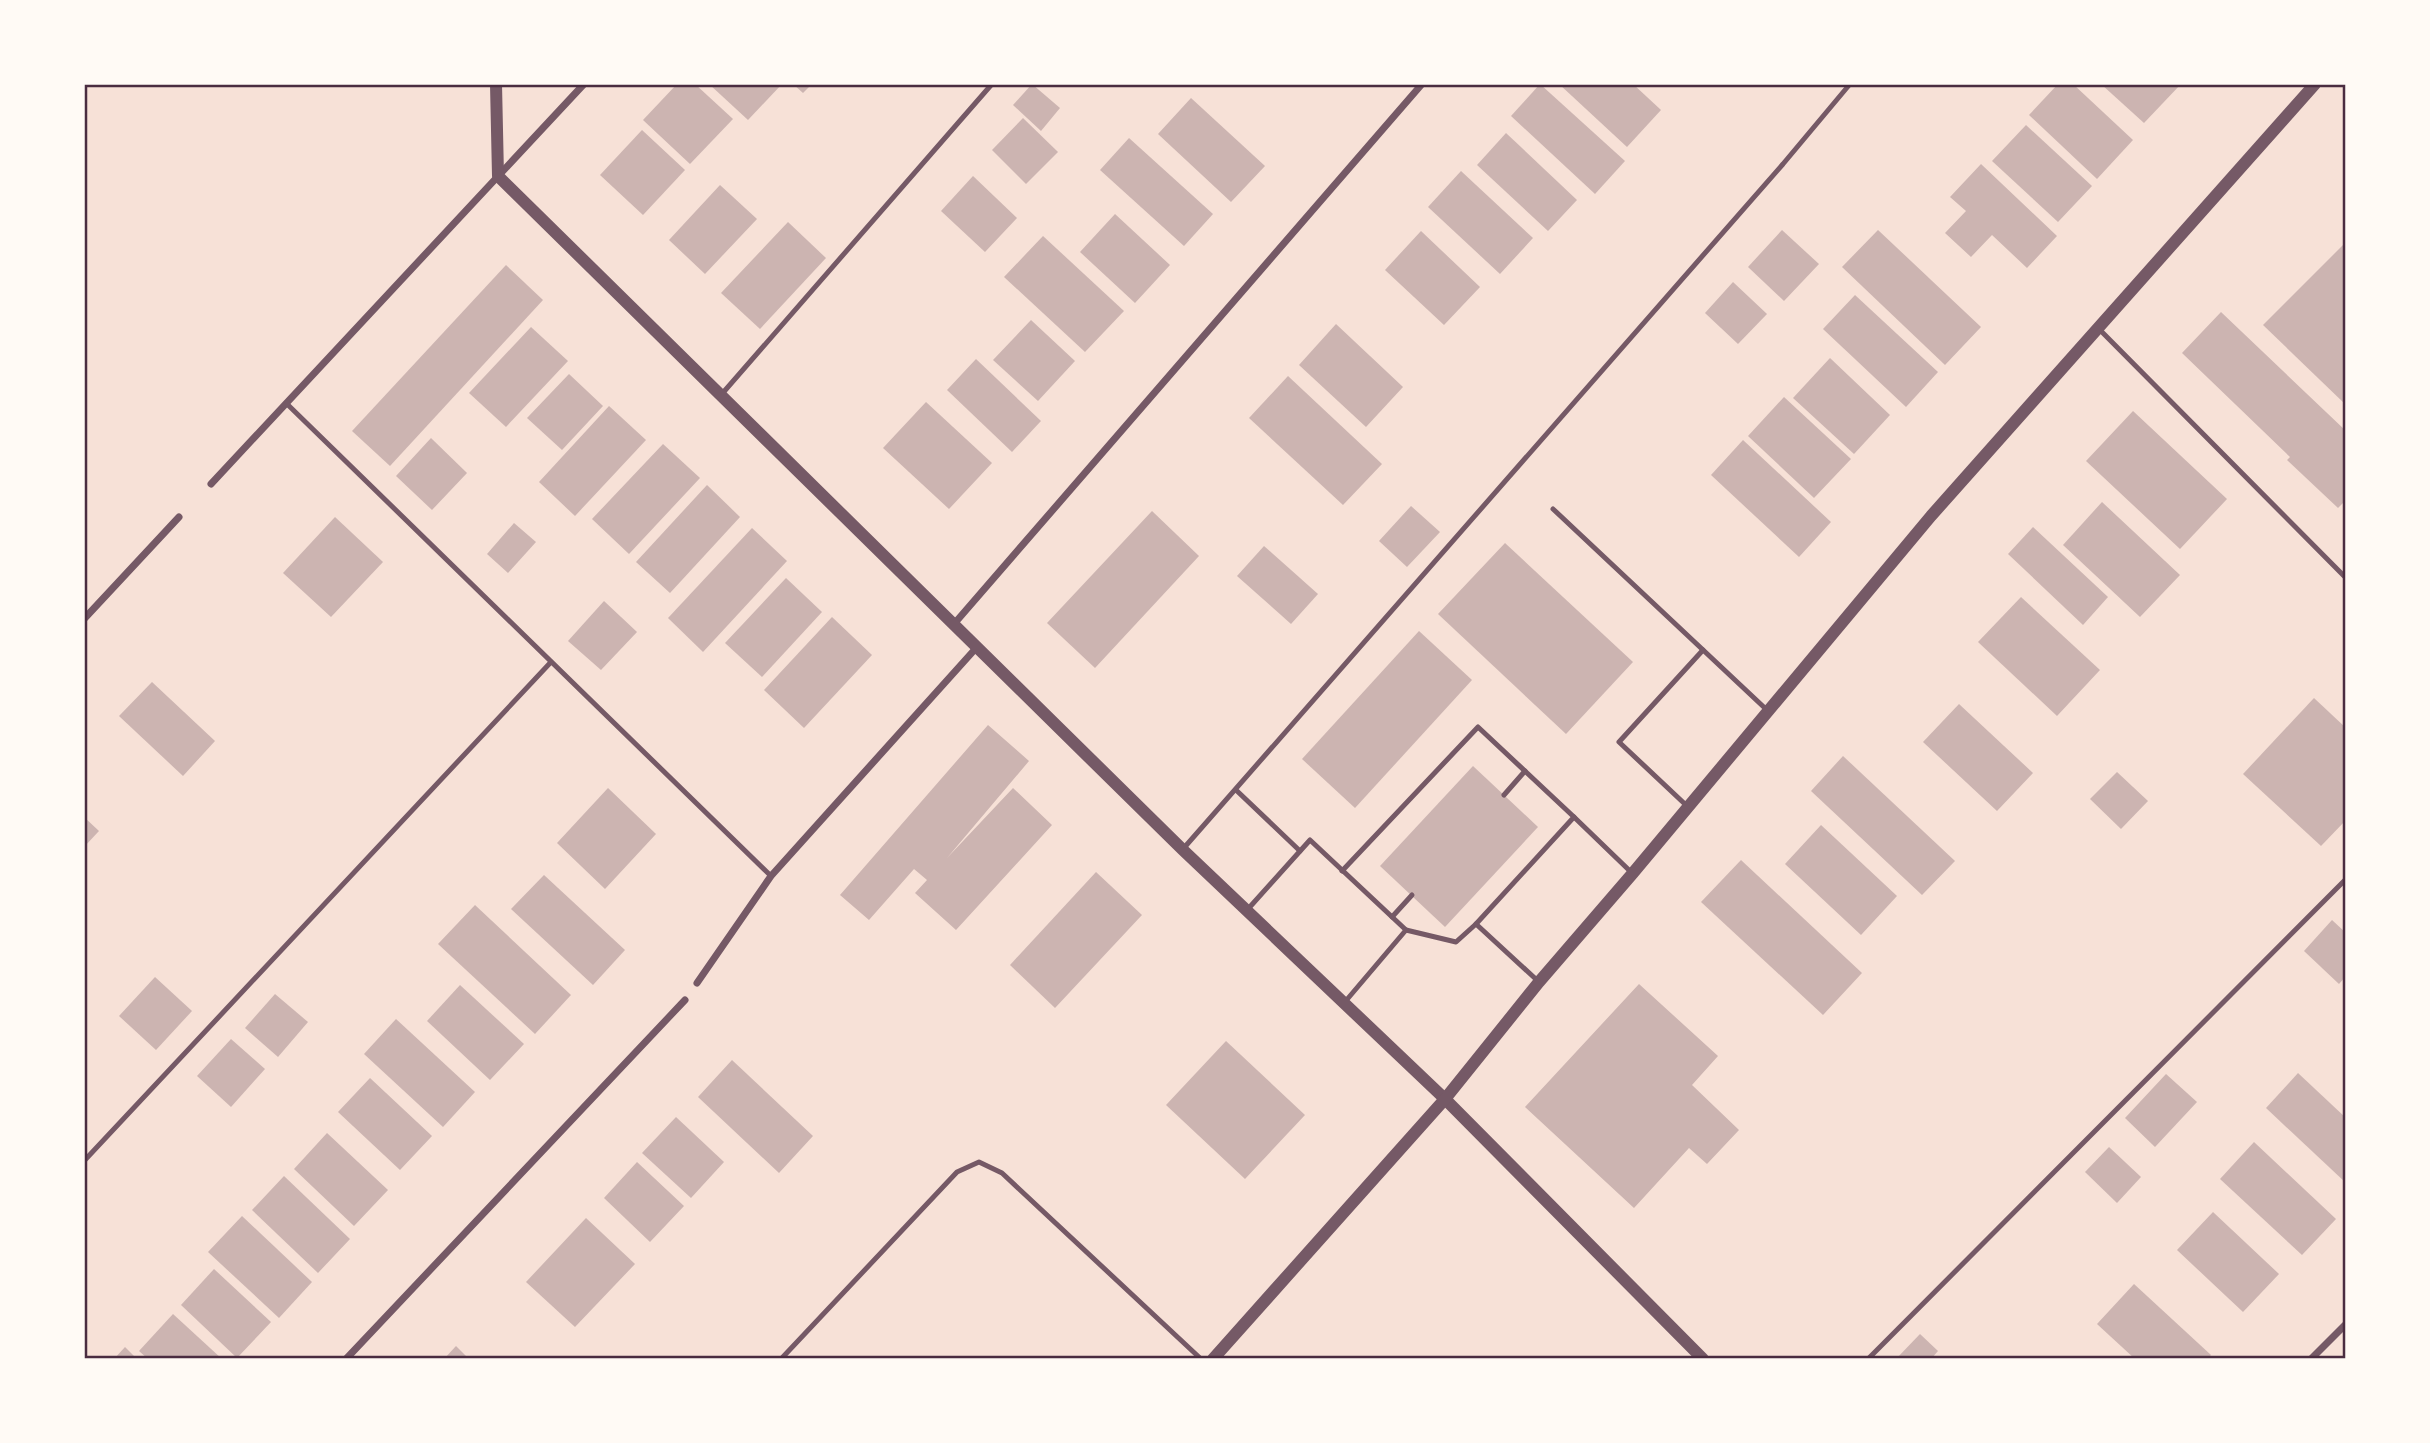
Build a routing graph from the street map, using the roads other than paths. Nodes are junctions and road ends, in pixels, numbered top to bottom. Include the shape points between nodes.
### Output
1 (496, 84) edge
2 (584, 84) edge
3 (992, 84) edge
4 (1422, 84) edge
5 (1850, 84) edge
6 (2315, 84) edge
7 (498, 176) junction
8 (2098, 328) junction
9 (721, 395) junction
10 (286, 403) junction
11 (211, 484) dead end
12 (1553, 509) dead end
13 (179, 517) dead end
14 (2346, 578) edge
15 (84, 619) edge
16 (954, 624) junction
17 (977, 647) junction
18 (1703, 650) junction
19 (551, 662) junction
20 (1768, 711) junction
21 (1525, 771) junction
22 (1236, 790) junction
23 (1504, 795) dead end
24 (1688, 807) junction
25 (1574, 817) junction
26 (1183, 850) junction
27 (1300, 851) junction
28 (1342, 871) junction
29 (1633, 873) junction
30 (771, 876) junction
31 (2346, 879) edge
32 (1412, 895) dead end
33 (1247, 910) junction
34 (1392, 917) junction
35 (1476, 924) junction
36 (1406, 930) junction
37 (1539, 982) junction
38 (697, 983) dead end
39 (685, 1000) dead end
40 (1344, 1003) junction
41 (1445, 1099) junction
42 (84, 1161) edge
43 (2346, 1324) edge
44 (346, 1359) edge
45 (781, 1359) edge
46 (1201, 1359) edge
47 (1213, 1359) edge
48 (1703, 1359) edge
49 (1868, 1359) edge
50 (2311, 1359) edge

1 - 7 street
2 - 7 street
3 - 9 lane
4 - 16 street
5 - 22 lane
6 - 8 street
7 - 9 street
7 - 10 street
8 - 14 lane
8 - 20 street via 1931,516
9 - 16 street
10 - 11 street
10 - 19 lane
12 - 18 lane
13 - 15 street
16 - 17 street
17 - 26 street
17 - 30 street
18 - 20 lane
18 - 24 lane via 1619,742
19 - 30 lane
19 - 42 lane
20 - 24 street
21 - 23 lane
21 - 25 lane
21 - 28 lane via 1478,727
22 - 26 lane
22 - 27 lane
24 - 29 street
25 - 29 lane
25 - 35 lane
26 - 33 street
27 - 28 lane via 1310,841
27 - 33 lane
28 - 34 lane
29 - 37 street
30 - 38 street
31 - 49 lane
32 - 34 lane
33 - 40 street
34 - 36 lane
35 - 36 lane via 1456,942
35 - 37 lane
36 - 40 lane
37 - 41 street
39 - 44 street
40 - 41 street
41 - 47 street
41 - 48 street
43 - 50 street
45 - 46 lane via 957,1172 979,1162 1002,1174

